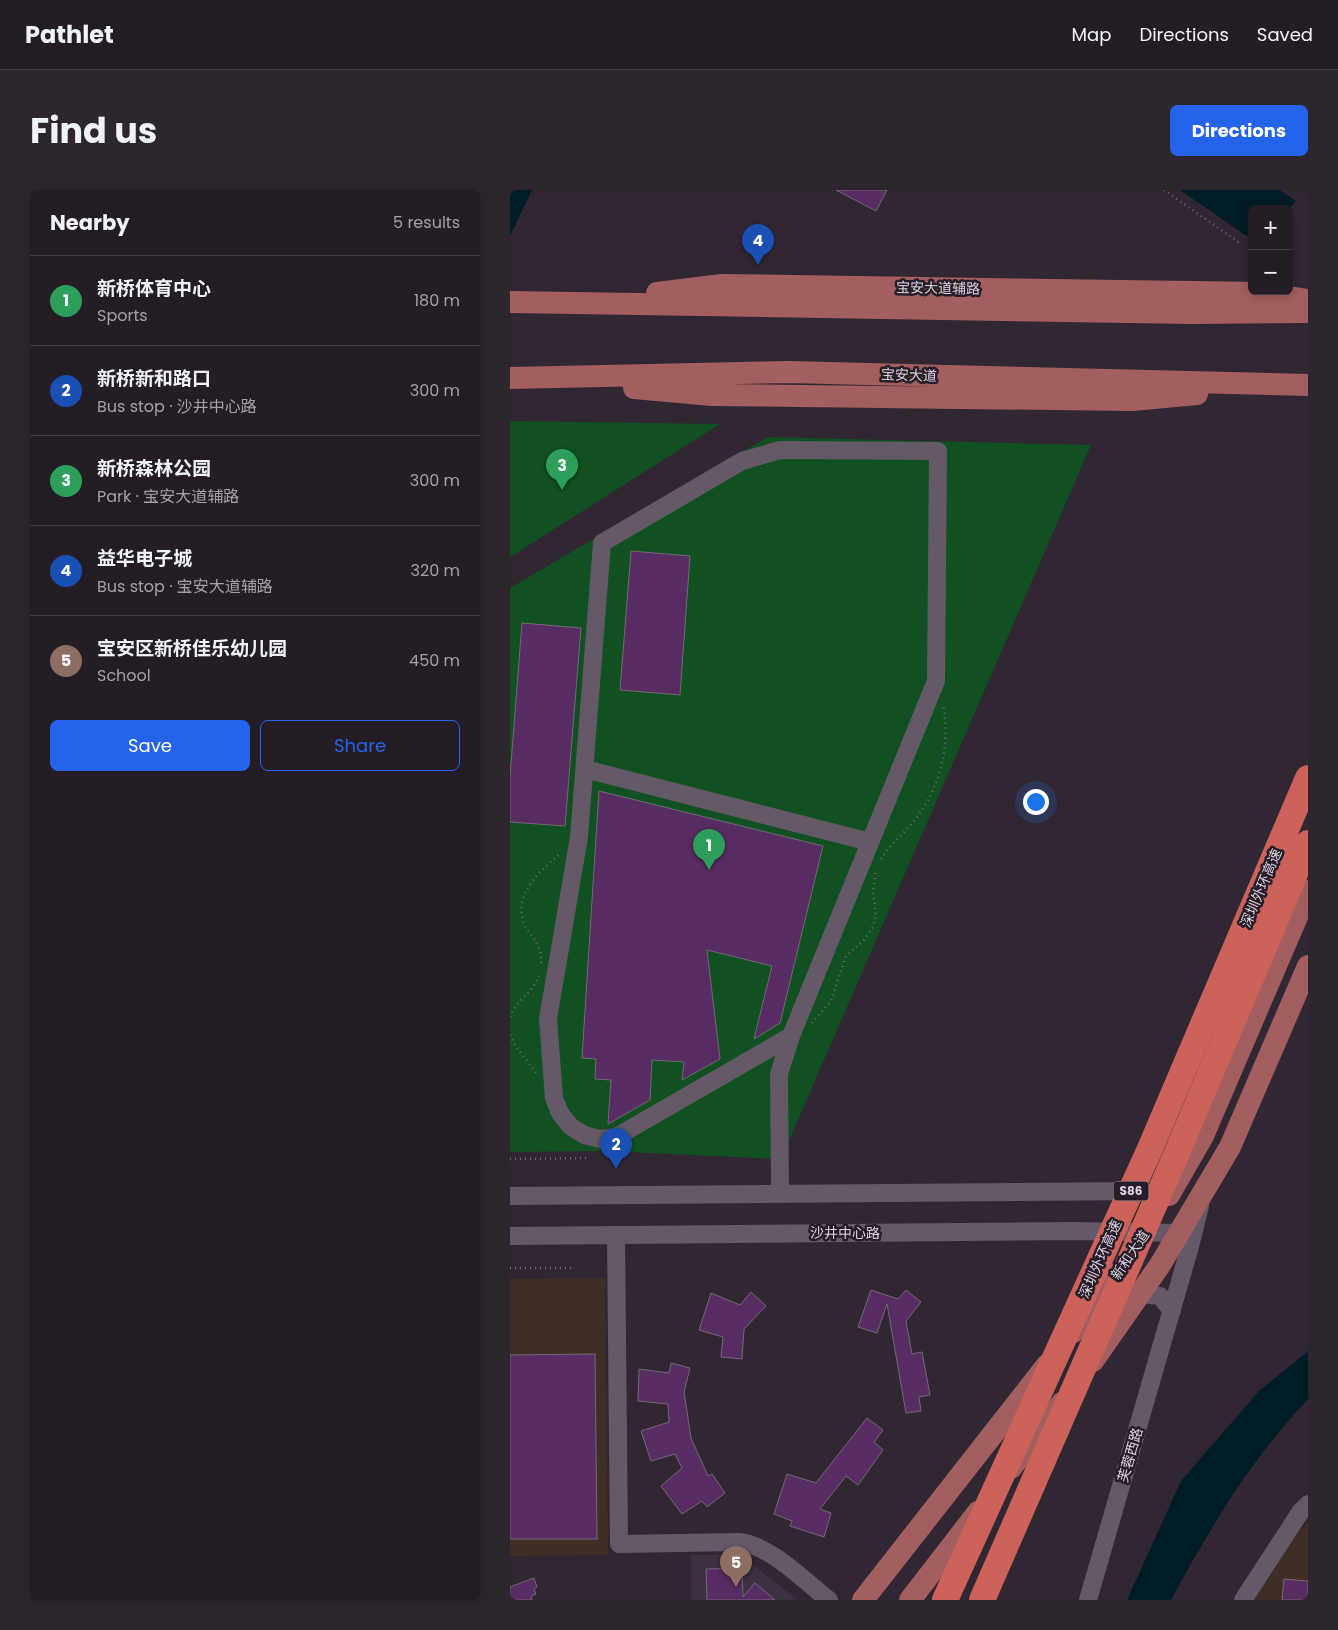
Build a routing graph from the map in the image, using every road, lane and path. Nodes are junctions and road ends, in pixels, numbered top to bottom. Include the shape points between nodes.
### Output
1 (1164, 190) edge
2 (1240, 243) dead end
3 (1308, 300) edge
4 (510, 302) edge
5 (569, 303) junction
6 (1308, 312) edge
7 (510, 378) edge
8 (1308, 386) edge
9 (936, 681) junction
10 (585, 769) junction
11 (1308, 778) edge
12 (579, 837) junction
13 (870, 842) junction
14 (1308, 843) edge
15 (879, 863) dead end
16 (876, 868) dead end
17 (1308, 891) edge
18 (1308, 966) edge
19 (510, 1017) edge
20 (510, 1035) edge
21 (791, 1036) junction
22 (750, 1059) junction
23 (779, 1074) junction
24 (554, 1098) junction
25 (588, 1158) dead end
26 (510, 1159) edge
27 (1171, 1191) junction
28 (780, 1193) junction
29 (510, 1196) edge
30 (1202, 1197) junction
31 (1145, 1232) junction
32 (1180, 1233) junction
33 (616, 1234) junction
34 (510, 1236) edge
35 (510, 1268) edge
36 (573, 1268) dead end
37 (1141, 1294) junction
38 (1172, 1311) junction
39 (1306, 1509) edge
40 (829, 1600) edge
41 (863, 1600) edge
42 (910, 1600) edge
43 (945, 1600) edge
44 (982, 1600) edge
45 (1088, 1600) edge
46 (1244, 1600) edge

1 - 2 path
3 - 5 main road, 宝安大道辅路 via 1260,293 722,286
4 - 5 main road
5 - 6 main road
7 - 8 main road, 宝安大道 via 788,372
9 - 10 street via 938,451 780,450 742,461 602,543
9 - 13 street
9 - 15 path via 945,725 940,770 922,810 887,848
10 - 12 street
10 - 13 street
11 - 43 highway, 深圳外环高速 / S86 via 1149,1152
12 - 19 path via 527,882 520,895 520,917 537,943 541,967 537,983
12 - 24 street via 548,1019
13 - 21 street
14 - 44 highway, 深圳外环高速 / S86
16 - 21 path via 873,928 846,956 836,990 825,1010
17 - 27 main road, 新和大道 via 1203,1136
18 - 30 main road via 1230,1148
20 - 24 path
21 - 22 street
21 - 23 street
22 - 23 street
22 - 24 street via 616,1137 600,1139 584,1135 570,1126
23 - 28 street
25 - 26 path
27 - 28 street
27 - 31 main road, 新和大道
28 - 29 street
30 - 32 main road
30 - 38 street, 芙蓉西路
31 - 32 street, 沙井中心路
31 - 33 street, 沙井中心路
31 - 41 main road, 新和大道 via 1082,1322 1025,1390
32 - 37 main road
33 - 34 street, 沙井中心路
33 - 40 street via 619,1544 738,1542 754,1545 768,1552
35 - 36 path
37 - 38 street via 1160,1296
37 - 42 main road via 1082,1377
38 - 45 street, 芙蓉西路
39 - 46 street

